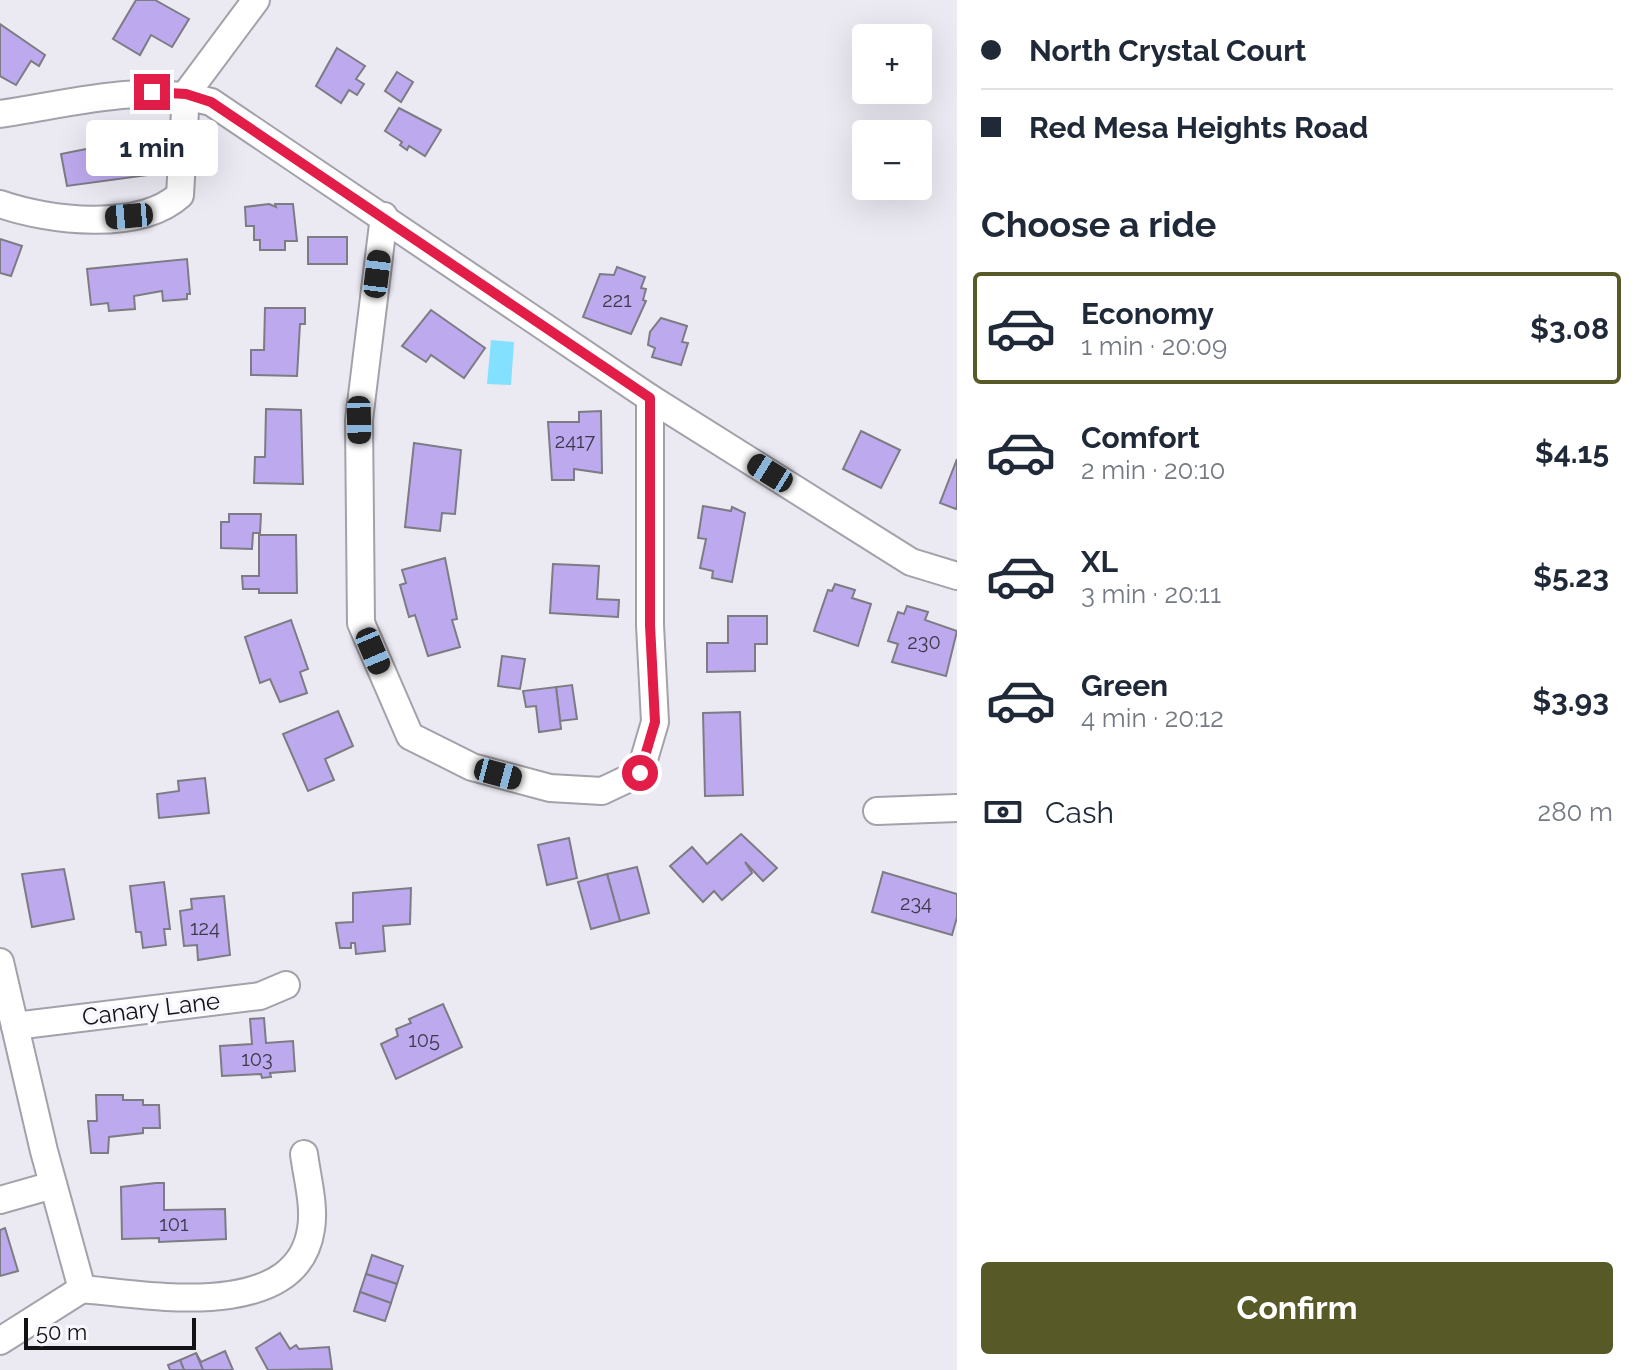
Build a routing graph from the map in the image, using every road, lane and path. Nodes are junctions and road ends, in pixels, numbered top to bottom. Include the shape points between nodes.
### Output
1 (256, 0) edge
2 (186, 94) junction
3 (0, 114) edge
4 (0, 204) edge
5 (384, 216) junction
6 (650, 398) junction
7 (957, 576) edge
8 (957, 808) edge
9 (877, 811) dead end
10 (0, 962) edge
11 (286, 985) dead end
12 (15, 1026) junction
13 (304, 1154) dead end
14 (53, 1185) junction
15 (0, 1200) edge
16 (82, 1289) junction
17 (0, 1341) edge

1 - 2 street
2 - 3 street via 152,92
2 - 4 street via 180,195 166,208 86,219
2 - 5 street via 211,102
5 - 6 street
5 - 6 street via 359,420 361,623 410,736 472,767 550,788 602,791 640,773 655,722
6 - 7 street via 911,562
8 - 9 street
10 - 12 street
11 - 12 street, Canary Lane via 260,996
12 - 14 street
13 - 16 street via 312,1225 299,1258 274,1282 203,1299
14 - 15 street
14 - 16 street
16 - 17 street

